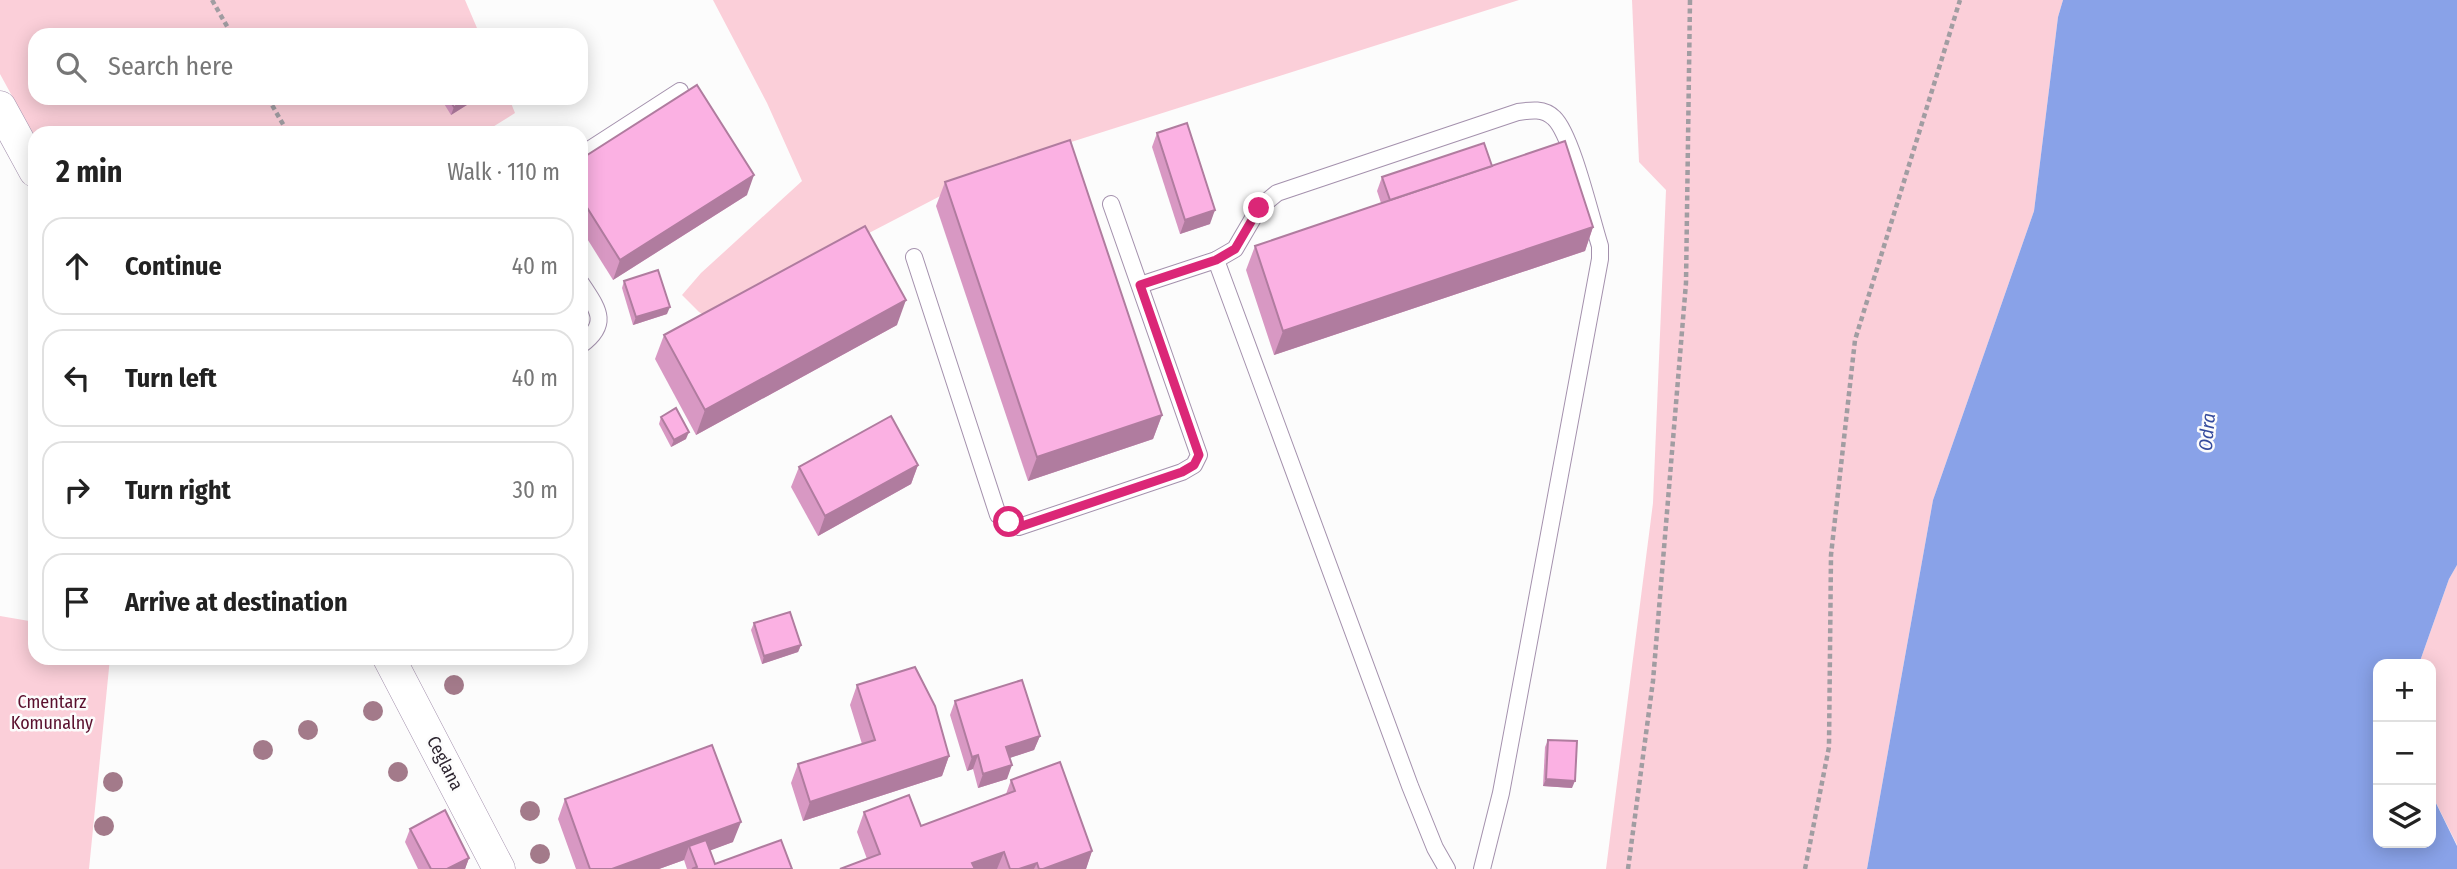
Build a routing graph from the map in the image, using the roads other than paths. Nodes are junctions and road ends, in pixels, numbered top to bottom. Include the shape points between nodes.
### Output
1 (680, 91) dead end
2 (0, 107) edge
3 (588, 150) edge
4 (28, 158) edge
5 (1111, 204) dead end
6 (914, 257) dead end
7 (1216, 260) junction
8 (1140, 285) junction
9 (588, 294) edge
10 (588, 338) edge
11 (393, 665) edge
12 (499, 869) edge
13 (1447, 869) edge
14 (1482, 869) edge

1 - 3 lane
2 - 4 street
5 - 8 lane
6 - 8 lane via 998,515 1019,527 1182,472 1194,465 1199,455
7 - 8 lane
7 - 13 lane via 1410,786
7 - 14 lane via 1235,249 1259,208 1277,193 1518,112 1538,109 1553,116 1565,133 1600,259 1511,741
9 - 10 lane via 600,320
11 - 12 street, Ceglana

